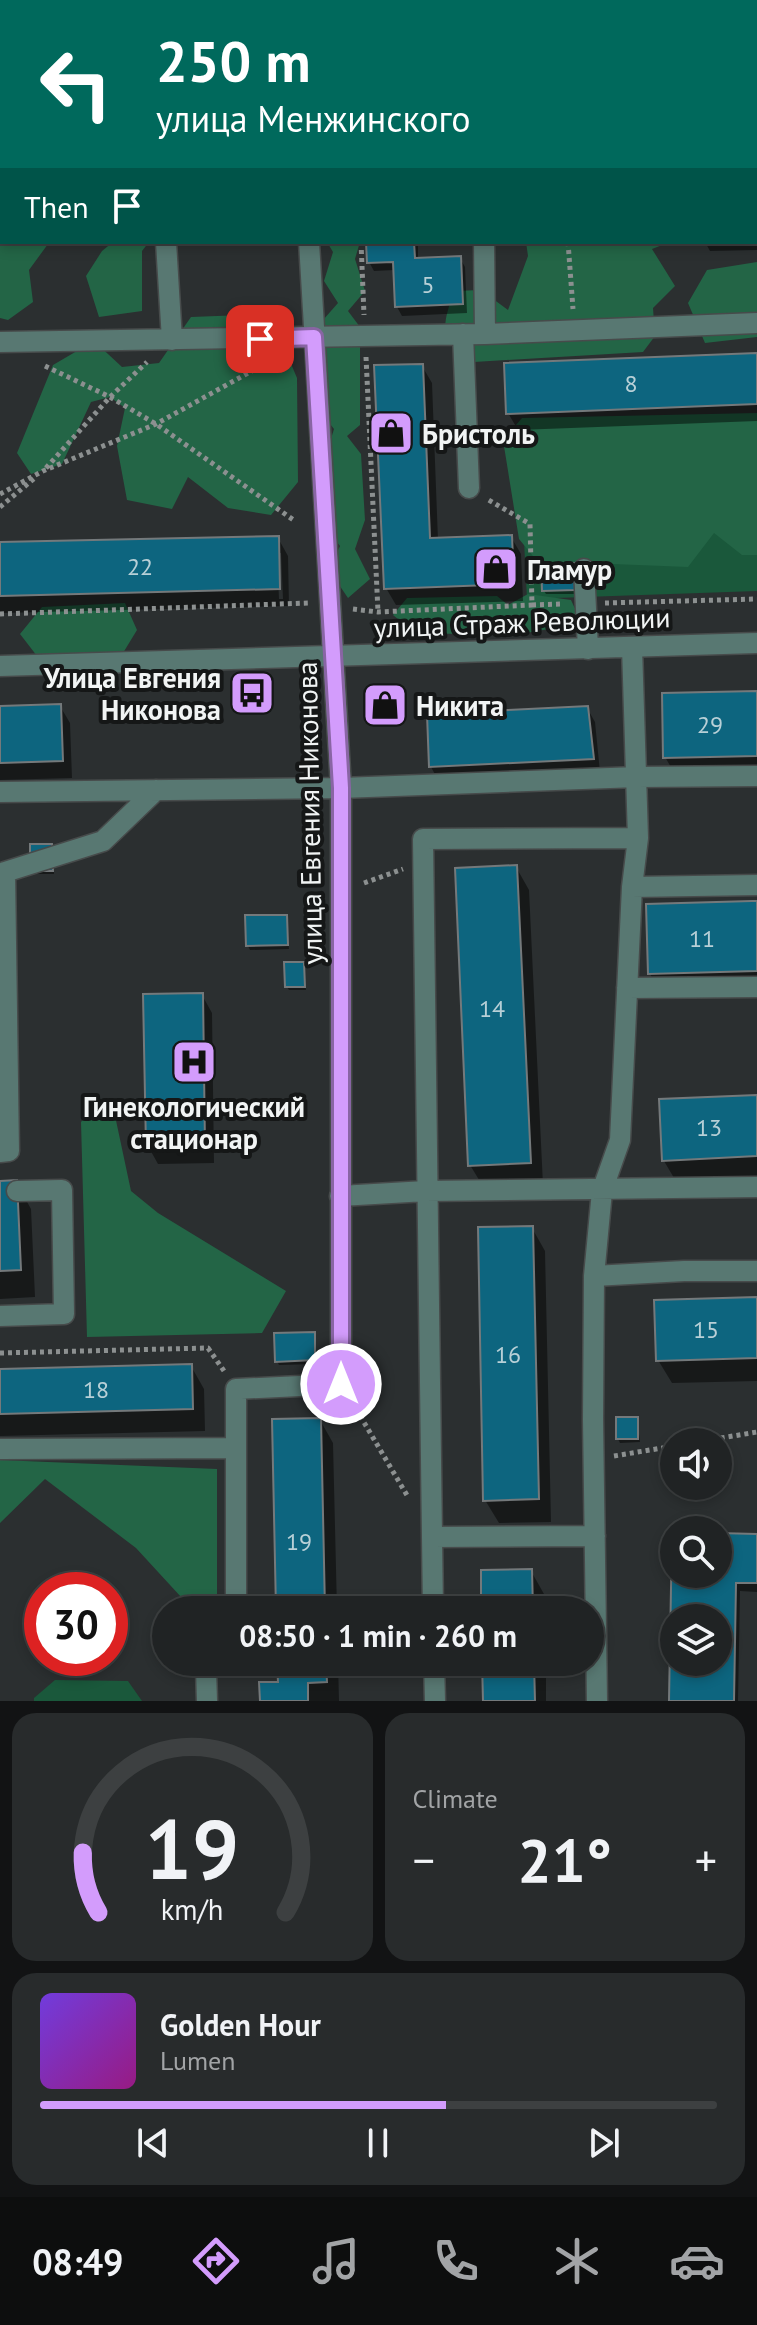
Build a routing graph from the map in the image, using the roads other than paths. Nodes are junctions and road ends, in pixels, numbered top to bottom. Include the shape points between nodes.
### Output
1 (166, 244) edge
2 (309, 244) edge
3 (484, 244) edge
4 (757, 323) edge
5 (463, 334) junction
6 (485, 334) junction
7 (314, 337) junction
8 (172, 340) junction
9 (5, 342) edge
10 (469, 488) road end
11 (584, 569) dead end
12 (757, 643) edge
13 (632, 647) junction
14 (588, 649) junction
15 (335, 655) junction
16 (0, 666) edge
17 (757, 776) edge
18 (637, 777) junction
19 (341, 788) junction
20 (156, 790) junction
21 (0, 792) edge
22 (638, 838) junction
23 (757, 885) edge
24 (632, 887) junction
25 (757, 987) edge
26 (627, 988) junction
27 (0, 1152) edge
28 (757, 1187) edge
29 (17, 1191) dead end
30 (426, 1191) junction
31 (602, 1191) junction
32 (340, 1196) junction
33 (757, 1271) edge
34 (594, 1276) junction
35 (0, 1316) edge
36 (236, 1448) junction
37 (0, 1449) edge
38 (595, 1536) junction
39 (432, 1537) junction
40 (236, 1596) edge
41 (433, 1596) edge
42 (206, 1676) edge
43 (434, 1676) edge
44 (207, 1701) edge
45 (435, 1701) edge
46 (597, 1701) edge

1 - 8 street
2 - 7 street, улица Евгения Никонова
3 - 6 street
4 - 6 street
5 - 6 street
5 - 7 street
5 - 10 street
7 - 8 street
7 - 15 street, улица Евгения Никонова
8 - 9 street
11 - 14 street
12 - 13 street, улица Страж Революции
13 - 14 street, улица Страж Революции
13 - 18 street
14 - 15 street, улица Страж Революции
15 - 16 street, улица Страж Революции
15 - 19 street, улица Евгения Никонова
17 - 18 street
18 - 19 street
18 - 22 street
19 - 20 street
19 - 32 street, улица Евгения Никонова
20 - 21 street
20 - 27 street via 103,841 5,872 9,1151
22 - 24 street
22 - 30 street via 423,839
23 - 24 street
24 - 26 street
25 - 26 street
26 - 31 street via 620,1140
28 - 31 street
29 - 35 street via 62,1190 64,1314
30 - 31 street
30 - 32 street
30 - 39 street
31 - 34 street
32 - 36 street, улица Евгения Никонова via 341,1384 236,1389
33 - 34 street
34 - 38 street
36 - 37 street
36 - 40 street
38 - 39 street
38 - 46 street
39 - 41 street
42 - 44 street
43 - 45 street

